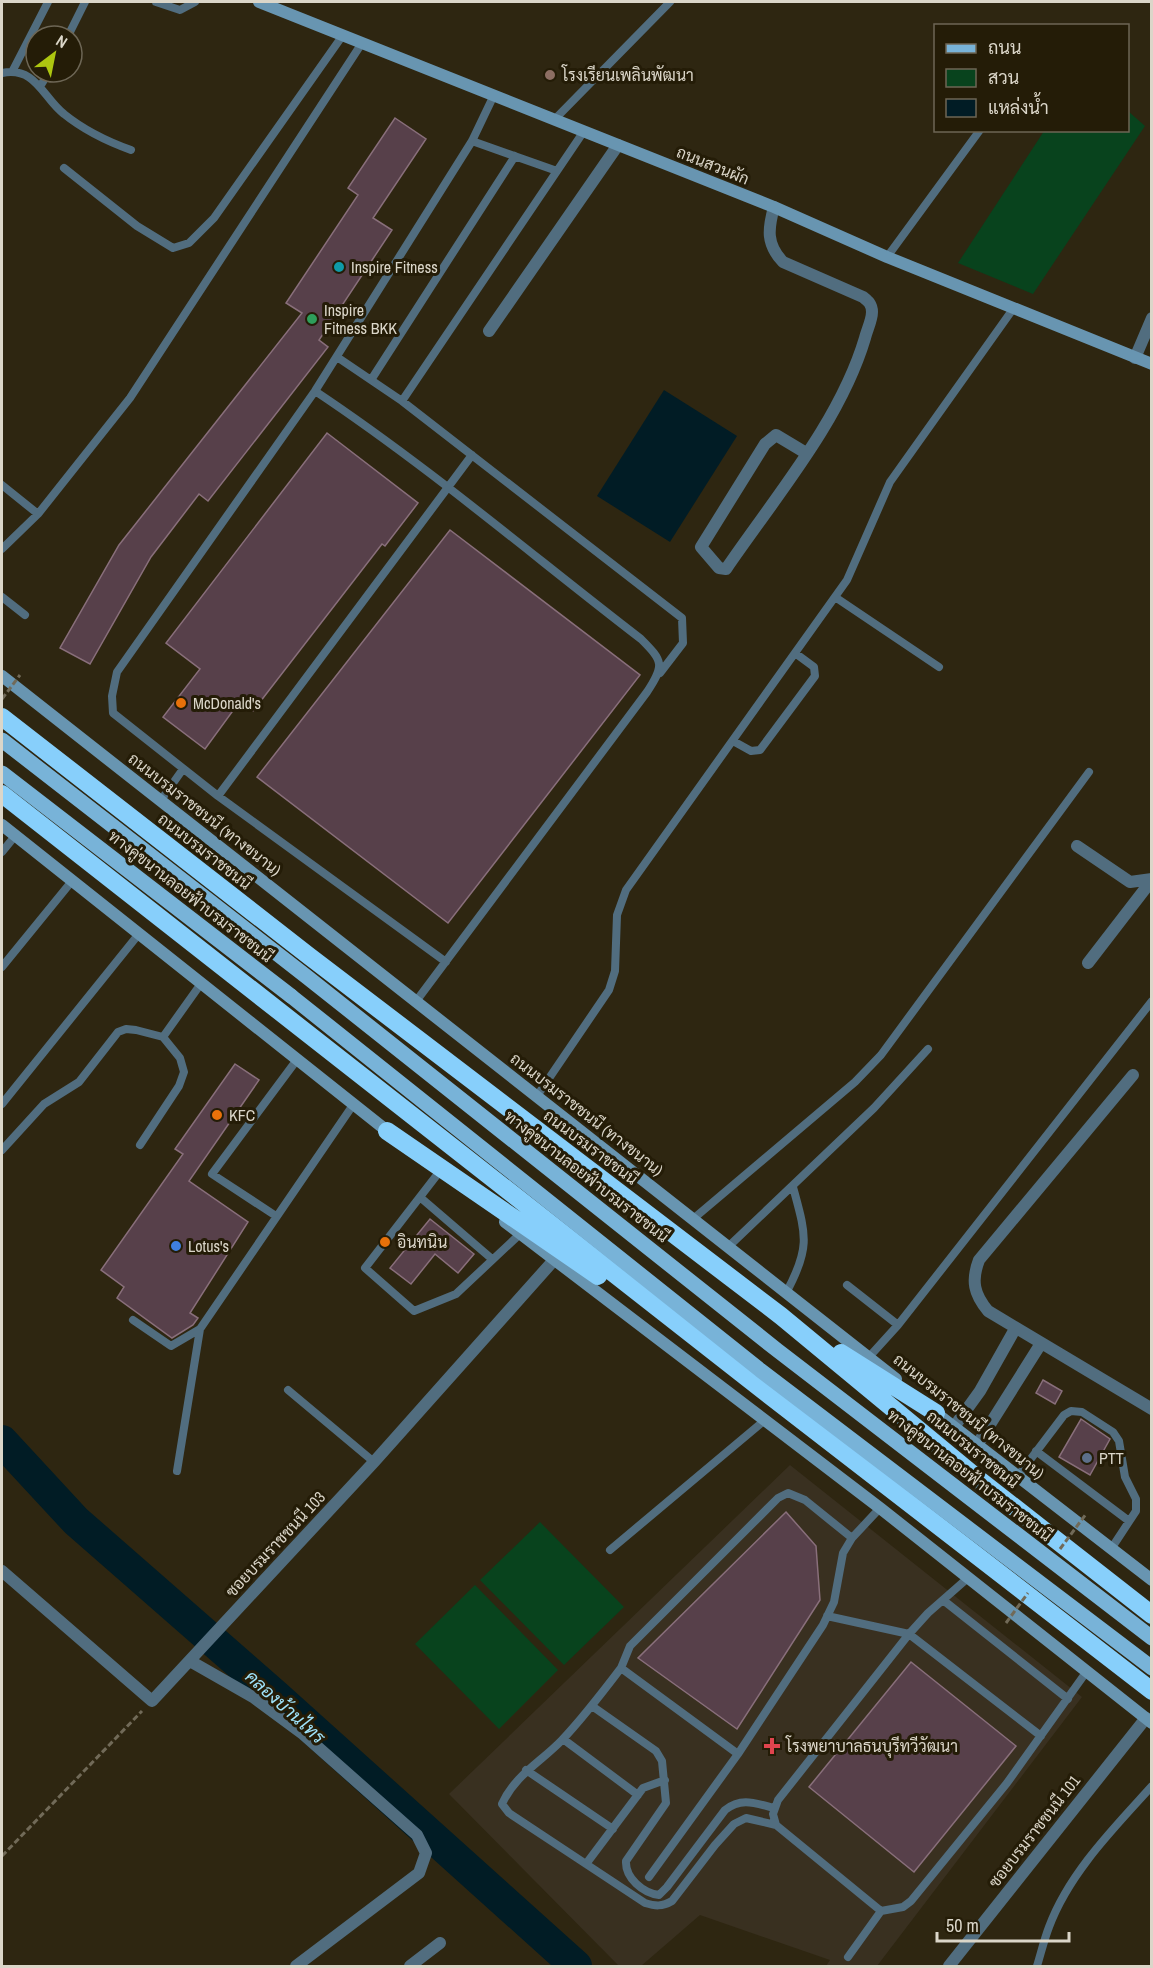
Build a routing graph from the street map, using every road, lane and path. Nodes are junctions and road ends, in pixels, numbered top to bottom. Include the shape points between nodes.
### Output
1 (48, 2) edge
2 (85, 2) edge
3 (156, 2) edge
4 (195, 2) edge
5 (259, 2) edge
6 (670, 2) edge
7 (74, 24) edge
8 (343, 35) junction
9 (362, 43) junction
10 (13, 70) junction
11 (2, 73) edge
12 (41, 85) joint
13 (494, 95) junction
14 (555, 119) junction
15 (584, 131) junction
16 (979, 132) edge
17 (472, 141) junction
18 (618, 145) junction
19 (130, 150) dead end
20 (515, 156) junction
21 (64, 168) dead end
22 (557, 171) junction
23 (774, 207) junction
24 (887, 257) junction
25 (1013, 309) junction
26 (1152, 318) edge
27 (489, 331) dead end
28 (337, 357) junction
29 (1135, 357) junction
30 (1152, 364) edge
31 (371, 380) junction
32 (315, 391) junction
33 (402, 401) junction
34 (806, 453) junction
35 (472, 455) junction
36 (2, 485) edge
37 (448, 486) junction
38 (38, 514) junction
39 (2, 549) edge
40 (2, 597) edge
41 (836, 597) junction
42 (25, 615) dead end
43 (795, 653) junction
44 (939, 667) dead end
45 (660, 673) junction
46 (20, 675) dead end
47 (2, 676) edge
48 (2, 699) edge
49 (2, 717) edge
50 (2, 740) edge
51 (733, 741) junction
52 (183, 770) junction
53 (2, 772) edge
54 (1089, 772) dead end
55 (2, 794) edge
56 (218, 796) junction
57 (161, 800) junction
58 (2, 825) edge
59 (15, 836) junction
60 (1077, 846) dead end
61 (2, 852) edge
62 (1152, 880) edge
63 (72, 881) junction
64 (138, 935) junction
65 (446, 962) junction
66 (1089, 963) dead end
67 (2, 967) edge
68 (200, 985) junction
69 (417, 1000) junction
70 (1152, 1001) edge
71 (163, 1037) junction
72 (928, 1049) dead end
73 (296, 1061) junction
74 (1133, 1075) dead end
75 (537, 1096) junction
76 (2, 1104) edge
77 (353, 1105) junction
78 (387, 1131) junction
79 (140, 1145) dead end
80 (2, 1150) edge
81 (440, 1171) junction
82 (793, 1187) junction
83 (420, 1198) junction
84 (276, 1216) junction
85 (693, 1219) junction
86 (520, 1234) junction
87 (728, 1247) junction
88 (492, 1259) junction
89 (554, 1260) junction
90 (847, 1285) dead end
91 (786, 1293) junction
92 (781, 1316) junction
93 (133, 1320) dead end
94 (898, 1325) junction
95 (200, 1329) junction
96 (1016, 1329) junction
97 (1040, 1345) junction
98 (869, 1357) junction
99 (751, 1381) junction
100 (288, 1390) dead end
101 (1152, 1409) edge
102 (936, 1413) junction
103 (765, 1420) junction
104 (954, 1428) junction
105 (977, 1445) junction
106 (1036, 1451) junction
107 (374, 1462) junction
108 (177, 1471) dead end
109 (1017, 1477) junction
110 (880, 1508) junction
111 (1129, 1521) junction
112 (852, 1538) junction
113 (1111, 1549) junction
114 (610, 1550) dead end
115 (2, 1571) edge
116 (969, 1577) junction
117 (1152, 1580) edge
118 (943, 1600) junction
119 (827, 1616) junction
120 (1152, 1616) edge
121 (909, 1634) junction
122 (1152, 1638) edge
123 (194, 1658) junction
124 (621, 1668) junction
125 (1152, 1668) edge
126 (1087, 1671) junction
127 (1152, 1691) edge
128 (1068, 1699) junction
129 (152, 1701) junction
130 (592, 1706) junction
131 (1149, 1720) edge
132 (1041, 1736) junction
133 (563, 1739) junction
134 (738, 1754) junction
135 (526, 1770) junction
136 (665, 1780) junction
137 (1152, 1786) edge
138 (638, 1795) junction
139 (774, 1808) junction
140 (776, 1825) junction
141 (613, 1829) junction
142 (2, 1856) edge
143 (586, 1864) junction
144 (650, 1877) dead end
145 (881, 1911) junction
146 (440, 1942) dead end
147 (848, 1957) dead end
148 (296, 1966) edge
149 (410, 1966) edge
150 (949, 1966) edge
151 (1037, 1966) edge

1 - 10 lane
2 - 7 lane
3 - 4 lane via 180,10
5 - 8 main road, ถนนสวนผัก
6 - 14 lane
8 - 9 main road, ถนนสวนผัก
8 - 21 lane via 214,218 189,243 173,248 137,226
9 - 13 main road, ถนนสวนผัก
9 - 38 lane via 130,398
10 - 11 lane
10 - 12 lane
12 - 19 lane via 62,112 96,137
13 - 14 main road, ถนนสวนผัก
13 - 17 lane
14 - 15 main road, ถนนสวนผัก
15 - 18 main road, ถนนสวนผัก
15 - 22 lane
16 - 24 lane
17 - 20 lane
17 - 28 lane
18 - 23 main road, ถนนสวนผัก
18 - 27 street
20 - 22 lane
20 - 31 lane
22 - 33 lane
23 - 24 main road, ถนนสวนผัก
23 - 34 street via 768,230 774,252 783,262 862,297 870,303 872,312 858,362 834,412
24 - 25 main road, ถนนสวนผัก
25 - 29 main road, ถนนสวนผัก
25 - 41 lane via 890,482
26 - 29 street
28 - 31 lane
28 - 32 lane
29 - 30 main road, ถนนสวนผัก
31 - 33 lane
32 - 37 lane
32 - 52 lane via 117,672 113,712
33 - 35 lane
34 - 34 street via 726,569 719,568 701,547 765,444 777,435
35 - 37 lane
35 - 45 lane via 682,618 683,643
36 - 38 lane
37 - 45 lane via 641,639 659,657
37 - 56 lane
38 - 39 lane
40 - 42 lane
41 - 43 lane
41 - 44 lane
43 - 51 lane
43 - 51 lane via 814,667 815,676 760,750 751,751
45 - 65 lane
46 - 48 path, bridge
47 - 57 main road, ถนนบรมราชชนนี (ทางขนาน)
49 - 92 highway, ถนนบรมราชชนนี
50 - 122 main road, ทางคู่ขนานลอยฟ้าบรมราชชนนี, bridge via 768,1343
51 - 75 lane via 626,890 616,915 615,970 609,990
52 - 56 lane
52 - 57 lane
53 - 125 main road, ทางคู่ขนานลอยฟ้าบรมราชชนนี, bridge via 291,996 760,1370
54 - 85 lane via 881,1055 855,1082
55 - 99 highway
56 - 65 lane
57 - 69 main road, ถนนบรมราชชนนี (ทางขนาน)
58 - 59 main road
59 - 61 lane
59 - 63 main road
60 - 62 street via 1130,882
62 - 66 street
63 - 64 main road
63 - 67 lane
64 - 68 main road
64 - 76 lane
65 - 69 lane
68 - 71 lane
68 - 73 main road
69 - 75 main road, ถนนบรมราชชนนี (ทางขนาน)
70 - 94 lane
71 - 79 lane via 180,1058 184,1072 180,1086
71 - 80 lane via 136,1030 118,1032 79,1082 44,1104
72 - 82 lane
73 - 77 main road
73 - 84 lane via 212,1174
74 - 96 street via 979,1260 973,1277 976,1297 988,1311
75 - 85 main road, ถนนบรมราชชนนี (ทางขนาน)
77 - 78 main road
77 - 84 lane
78 - 81 main road
78 - 99 highway
81 - 83 lane
81 - 86 main road
82 - 87 lane
82 - 91 lane via 806,1247
83 - 88 lane
83 - 88 lane via 365,1268 414,1311 456,1294
84 - 95 lane
85 - 87 main road, ถนนบรมราชชนนี (ทางขนาน)
86 - 88 lane
86 - 89 main road
87 - 91 main road, ถนนบรมราชชนนี (ทางขนาน)
89 - 103 main road
89 - 107 street, ซอยบรมราชชนนี 103
90 - 94 lane
91 - 98 main road, ถนนบรมราชชนนี (ทางขนาน)
92 - 102 highway
92 - 120 highway, ถนนบรมราชชนนี
93 - 95 lane via 171,1346
94 - 98 lane
95 - 108 lane
96 - 97 street
96 - 104 street
97 - 101 street
97 - 105 street
98 - 102 main road, ถนนบรมราชชนนี (ทางขนาน)
99 - 127 highway
100 - 107 lane
102 - 104 main road, ถนนบรมราชชนนี (ทางขนาน)
103 - 110 main road
103 - 114 lane
104 - 105 main road, ถนนบรมราชชนนี (ทางขนาน)
105 - 109 main road, ถนนบรมราชชนนี (ทางขนาน)
106 - 109 lane
106 - 111 lane
106 - 111 lane via 1071,1411 1082,1412 1113,1432 1119,1441 1125,1477 1136,1498 1136,1511
107 - 123 street, ซอยบรมราชชนนี 103
109 - 113 main road, ถนนบรมราชชนนี (ทางขนาน)
110 - 112 lane
110 - 116 main road
111 - 113 lane
112 - 119 lane via 838,1566 834,1602
112 - 124 lane via 805,1500 788,1494 778,1498 630,1646
113 - 117 main road, ถนนบรมราชชนนี (ทางขนาน)
115 - 129 street
116 - 118 lane
116 - 126 main road
118 - 121 lane
118 - 128 lane
119 - 121 lane
119 - 134 lane
121 - 132 lane
121 - 139 lane
123 - 129 street, ซอยบรมราชชนนี 103
123 - 148 street via 303,1734 417,1835 426,1853 419,1873
124 - 130 lane
124 - 134 lane
126 - 128 lane
126 - 131 main road
128 - 132 lane
129 - 142 path
130 - 133 lane
130 - 136 lane via 656,1751
131 - 150 street, ซอยบรมราชชนนี 101
132 - 145 lane via 911,1901 903,1907
133 - 135 lane
133 - 138 lane
134 - 144 lane
135 - 141 lane
135 - 143 lane via 502,1804 509,1813
136 - 138 lane via 643,1788
136 - 139 lane via 666,1803 626,1861 625,1870 633,1882 653,1894 659,1895 667,1887 718,1818 734,1803 745,1801
137 - 151 lane via 1102,1842 1071,1886 1050,1925
138 - 141 lane
139 - 140 lane
140 - 143 lane via 746,1818 734,1824 666,1905 645,1903
140 - 145 lane
141 - 143 lane
145 - 147 lane
146 - 149 street

